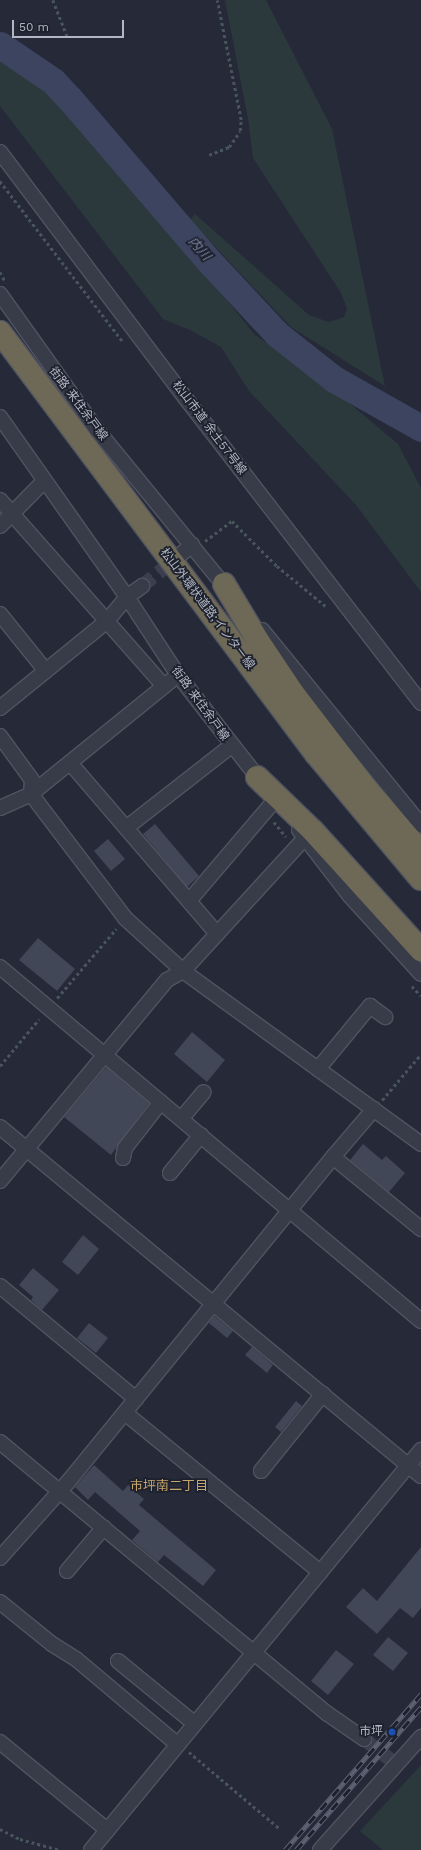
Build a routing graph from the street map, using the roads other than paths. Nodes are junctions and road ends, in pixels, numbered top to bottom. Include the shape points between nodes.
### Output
1 (0, 152) edge
2 (0, 294) edge
3 (0, 332) edge
4 (0, 417) edge
5 (44, 481) junction
6 (0, 500) edge
7 (12, 514) junction
8 (0, 526) edge
9 (198, 544) junction
10 (180, 555) tunnel mouth
11 (224, 584) junction
12 (142, 586) tunnel mouth
13 (127, 597) junction
14 (0, 614) edge
15 (106, 622) junction
16 (46, 671) junction
17 (178, 675) junction
18 (164, 686) junction
19 (421, 703) edge
20 (0, 708) edge
21 (0, 736) edge
22 (231, 746) junction
23 (72, 764) junction
24 (257, 777) junction
25 (32, 794) junction
26 (275, 800) junction
27 (0, 807) edge
28 (421, 825) edge
29 (126, 828) junction
30 (306, 838) junction
31 (421, 852) edge
32 (421, 879) edge
33 (188, 901) junction
34 (217, 934) junction
35 (421, 950) edge
36 (0, 966) edge
37 (183, 970) junction
38 (421, 974) edge
39 (385, 1017) dead end
40 (105, 1054) junction
41 (318, 1068) junction
42 (204, 1092) dead end
43 (162, 1102) junction
44 (374, 1110) junction
45 (181, 1119) junction
46 (0, 1128) edge
47 (201, 1135) junction
48 (421, 1144) edge
49 (26, 1151) junction
50 (333, 1157) junction
51 (123, 1158) dead end
52 (170, 1173) dead end
53 (0, 1181) edge
54 (291, 1210) junction
55 (421, 1229) edge
56 (0, 1286) edge
57 (214, 1304) junction
58 (421, 1321) edge
59 (324, 1394) junction
60 (136, 1399) junction
61 (125, 1413) junction
62 (0, 1442) edge
63 (421, 1450) edge
64 (408, 1465) junction
65 (261, 1471) dead end
66 (421, 1476) edge
67 (60, 1490) junction
68 (104, 1527) junction
69 (0, 1558) edge
70 (67, 1571) dead end
71 (320, 1572) junction
72 (0, 1602) edge
73 (254, 1653) junction
74 (118, 1661) dead end
75 (195, 1724) junction
76 (421, 1737) edge
77 (364, 1739) tunnel mouth
78 (0, 1742) edge
79 (179, 1744) junction
80 (107, 1830) junction
81 (91, 1850) edge
82 (320, 1850) edge

1 - 19 street, 松山市道 余土57号線
2 - 9 street, 街路 来住余戸線 via 97,430
3 - 32 highway, 松山外環状道路;インター線 via 316,754
4 - 5 street, 街路 来住余戸線
5 - 7 street
5 - 13 street, 街路 来住余戸線
6 - 7 street
7 - 8 street
7 - 15 street
9 - 10 street
9 - 11 street, 街路 来住余戸線
11 - 28 street, 街路 来住余戸線
11 - 31 highway via 257,640 293,693 365,787
12 - 13 street
13 - 15 street
13 - 17 street, 街路 来住余戸線
14 - 16 street
15 - 16 street
15 - 18 street
16 - 20 street
17 - 18 street
17 - 22 street, 街路 来住余戸線
18 - 23 street
21 - 25 street via 32,780
22 - 24 street, 街路 来住余戸線
22 - 29 street
23 - 25 street
23 - 29 street
24 - 26 street, 街路 来住余戸線
24 - 35 highway via 313,831
25 - 27 street
25 - 37 street via 125,918
26 - 30 street, 街路 来住余戸線
26 - 33 street
29 - 33 street
30 - 34 street
30 - 38 street, 街路 来住余戸線 via 350,896
33 - 34 street
34 - 37 street
36 - 40 street
37 - 40 street via 167,980
37 - 41 street
39 - 41 street via 370,1006
40 - 43 street
40 - 49 street
41 - 44 street
42 - 45 street
43 - 45 street
43 - 51 street via 125,1148
44 - 48 street
44 - 50 street
45 - 47 street
46 - 49 street
47 - 52 street
47 - 54 street
49 - 53 street
49 - 57 street
50 - 54 street
50 - 55 street
54 - 57 street
54 - 58 street
56 - 60 street
57 - 59 street
57 - 60 street
59 - 64 street
59 - 65 street
60 - 61 street
61 - 67 street
61 - 71 street
62 - 67 street
63 - 64 street
64 - 66 street
64 - 71 street
67 - 68 street
67 - 69 street
68 - 70 street
68 - 73 street
71 - 73 street
72 - 79 street via 52,1644 76,1659
73 - 75 street
73 - 77 street via 328,1714
74 - 75 street
75 - 79 street
76 - 82 street via 394,1763
78 - 80 street
79 - 80 street
80 - 81 street

